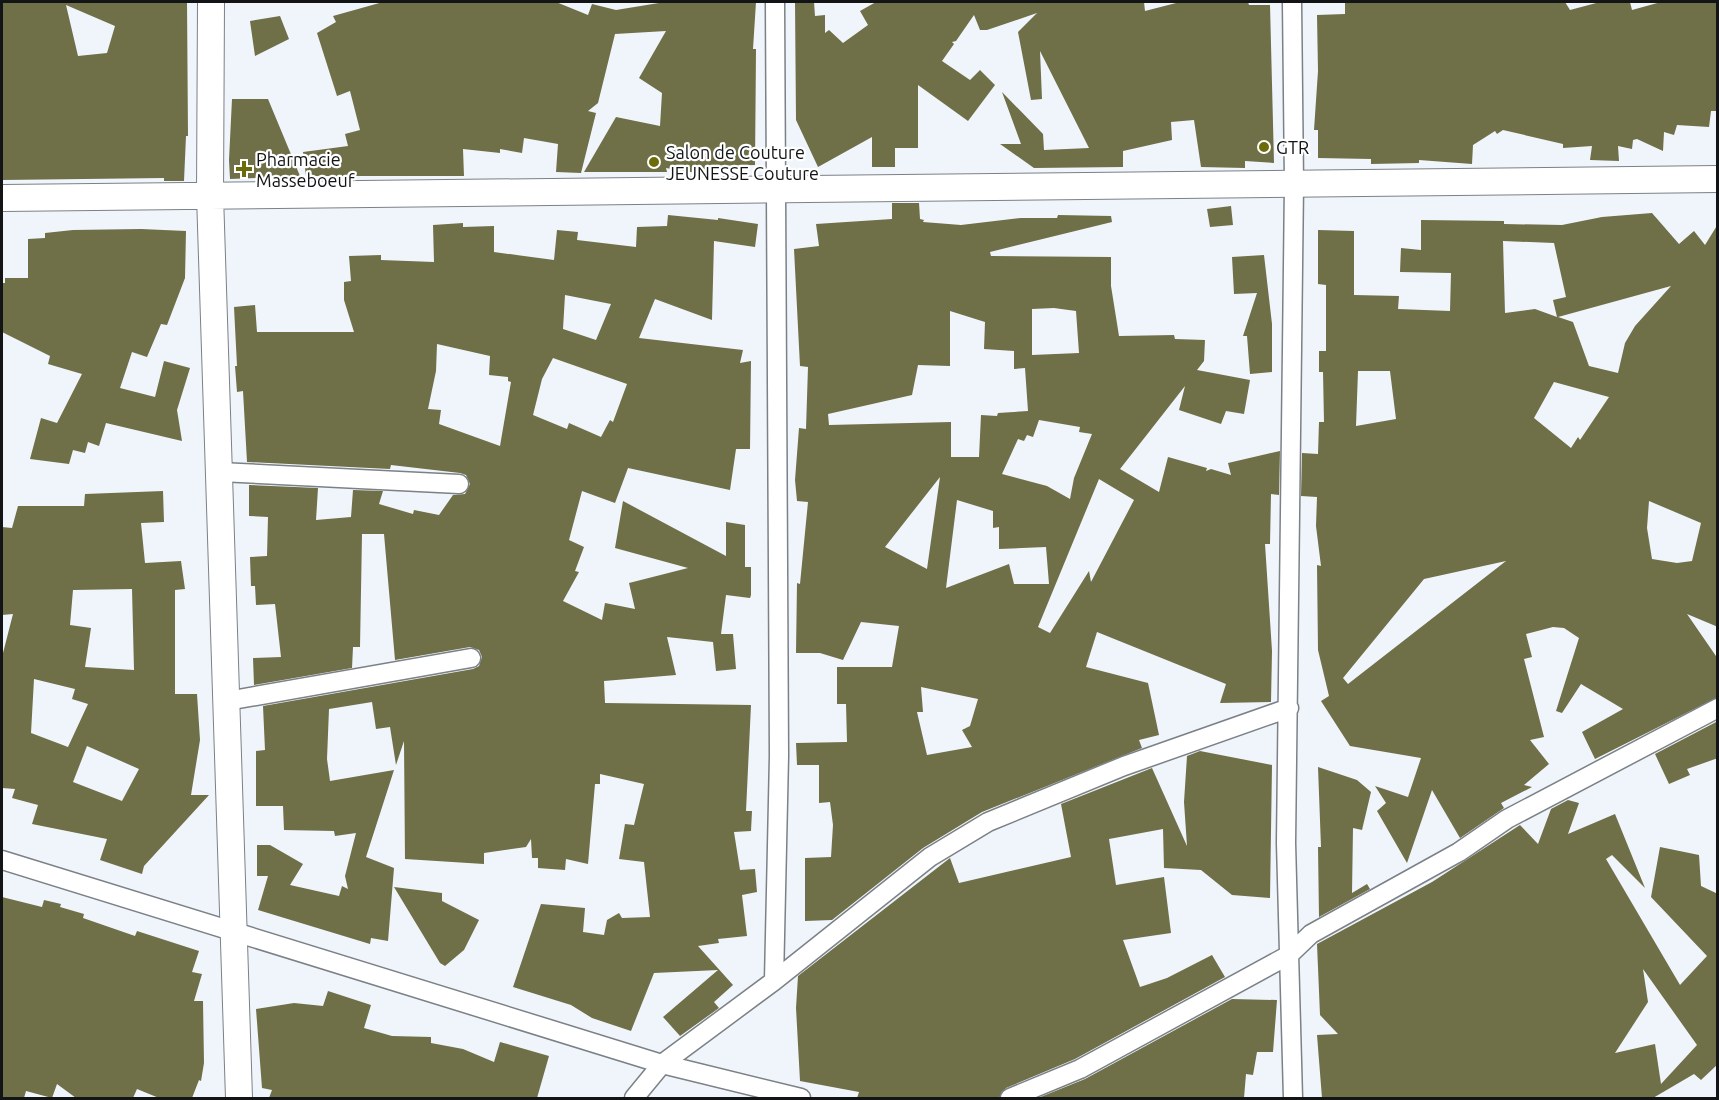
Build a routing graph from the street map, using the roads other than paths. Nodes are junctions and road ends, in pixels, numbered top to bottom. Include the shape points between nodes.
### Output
1 (211, 2) edge
2 (775, 2) edge
3 (1292, 2) edge
4 (1718, 179) edge
5 (1294, 184) junction
6 (777, 189) junction
7 (210, 195) junction
8 (2, 198) edge
9 (220, 472) junction
10 (459, 484) dead end
11 (471, 658) dead end
12 (227, 701) junction
13 (1288, 708) junction
14 (1718, 708) edge
15 (2, 860) edge
16 (235, 931) junction
17 (1289, 955) junction
18 (774, 981) junction
19 (662, 1064) junction
20 (239, 1098) edge
21 (634, 1098) edge
22 (801, 1098) edge
23 (1010, 1098) edge
24 (1293, 1098) edge

1 - 7 main road
2 - 6 street
3 - 5 street
4 - 5 main road
5 - 6 main road
5 - 13 street
6 - 7 main road
6 - 18 street via 779,756
7 - 8 main road
7 - 9 main road
9 - 10 street
9 - 12 main road
11 - 12 street
12 - 16 main road
13 - 17 street
13 - 18 street via 1124,765 988,822 930,857
14 - 17 street via 1507,819 1459,852 1311,934
15 - 16 street
16 - 19 street
16 - 20 main road
17 - 23 street via 1080,1069
17 - 24 street
18 - 19 street
19 - 21 street
19 - 22 street

